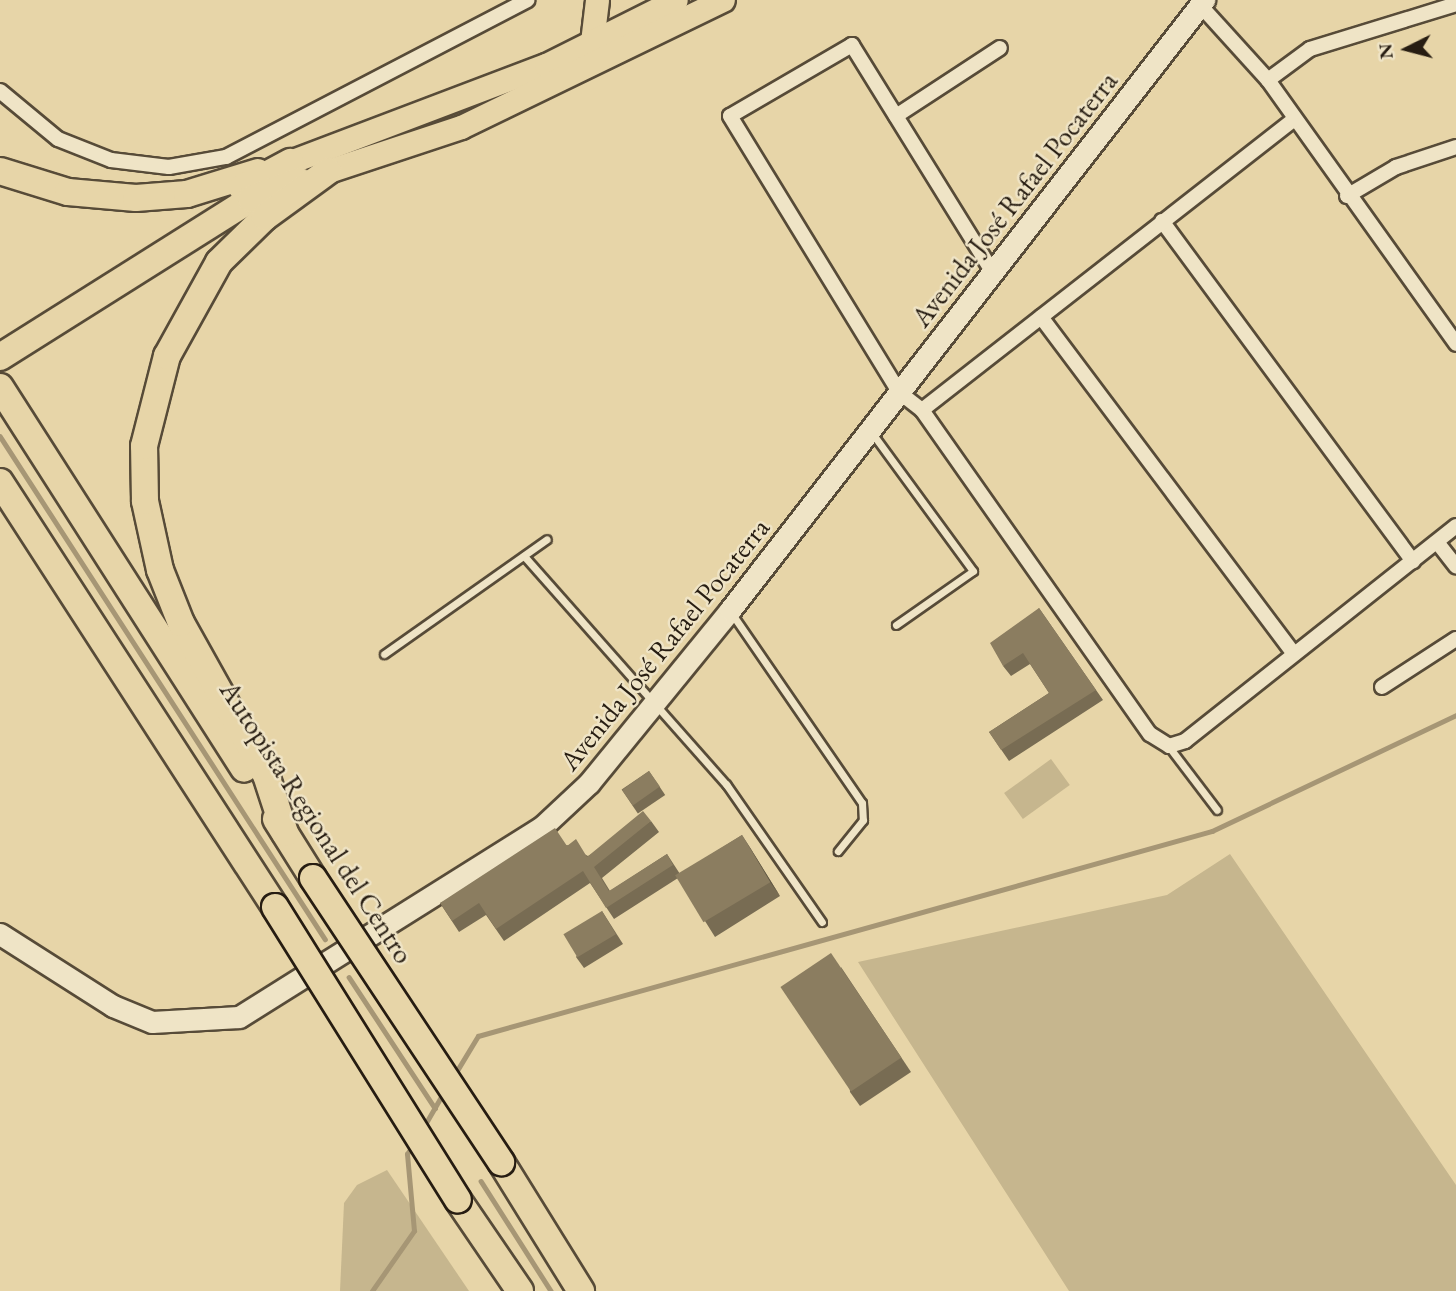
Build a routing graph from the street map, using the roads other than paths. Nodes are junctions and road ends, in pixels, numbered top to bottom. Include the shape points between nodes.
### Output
1 (528, 0) edge
2 (597, 0) edge
3 (676, 0) edge
4 (723, 0) edge
5 (1202, 2) edge
6 (1456, 4) edge
7 (592, 42) junction
8 (1000, 48) dead end
9 (1268, 80) junction
10 (0, 91) edge
11 (896, 116) junction
12 (1292, 121) junction
13 (1456, 147) edge
14 (290, 162) junction
15 (0, 171) edge
16 (328, 171) junction
17 (1347, 196) junction
18 (1162, 221) junction
19 (992, 271) junction
20 (1041, 317) junction
21 (1451, 325) edge
22 (0, 340) edge
23 (1456, 344) edge
24 (0, 357) edge
25 (899, 392) junction
26 (6, 397) edge
27 (922, 410) junction
28 (870, 430) junction
29 (0, 482) edge
30 (1456, 526) edge
31 (547, 539) dead end
32 (1437, 542) junction
33 (524, 556) junction
34 (1413, 561) junction
35 (1456, 566) edge
36 (730, 610) junction
37 (896, 625) dead end
38 (1456, 639) edge
39 (1292, 651) junction
40 (384, 654) dead end
41 (1382, 687) dead end
42 (656, 701) junction
43 (1169, 746) junction
44 (1217, 810) dead end
45 (285, 833) junction
46 (838, 851) dead end
47 (822, 922) dead end
48 (0, 934) edge
49 (464, 1208) junction
50 (501, 1291) edge
51 (520, 1291) edge
52 (581, 1291) edge

1 - 10 street via 226,158 169,167 111,160 58,139
2 - 7 main road
3 - 7 main road
4 - 16 main road via 461,127
5 - 9 street
5 - 19 street, Avenida José Rafael Pocaterra
6 - 9 street via 1310,49
7 - 14 main road
8 - 11 street
9 - 12 street
11 - 19 street
11 - 25 street via 852,45 730,116
12 - 17 street
12 - 18 street
13 - 17 street via 1396,167
14 - 15 highway via 187,194 136,198 68,192
14 - 22 highway via 188,218
16 - 24 highway via 251,199
16 - 45 highway via 219,262 167,356 144,446 145,501 160,570 181,623 267,775
17 - 21 street
18 - 20 street
18 - 34 street
19 - 25 street, Avenida José Rafael Pocaterra
20 - 27 street
20 - 39 street
21 - 23 street
25 - 27 street
25 - 28 street, Avenida José Rafael Pocaterra
26 - 45 highway, Autopista Regional del Centro
27 - 43 street via 1150,734
28 - 36 street, Avenida José Rafael Pocaterra
28 - 37 lane via 973,571
29 - 49 highway, bridge
30 - 32 street
31 - 33 lane
32 - 34 street
32 - 35 street
33 - 40 lane
33 - 42 lane
34 - 39 street
36 - 42 street, Avenida José Rafael Pocaterra
36 - 46 lane via 862,803 863,820
38 - 41 street
39 - 43 street via 1185,741
42 - 47 lane via 726,784
42 - 48 street, Avenida José Rafael Pocaterra via 589,783 542,827 239,1017 152,1022 113,1006
43 - 44 lane
45 - 52 highway, Autopista Regional del Centro, bridge
49 - 50 highway via 479,1257
49 - 51 highway

